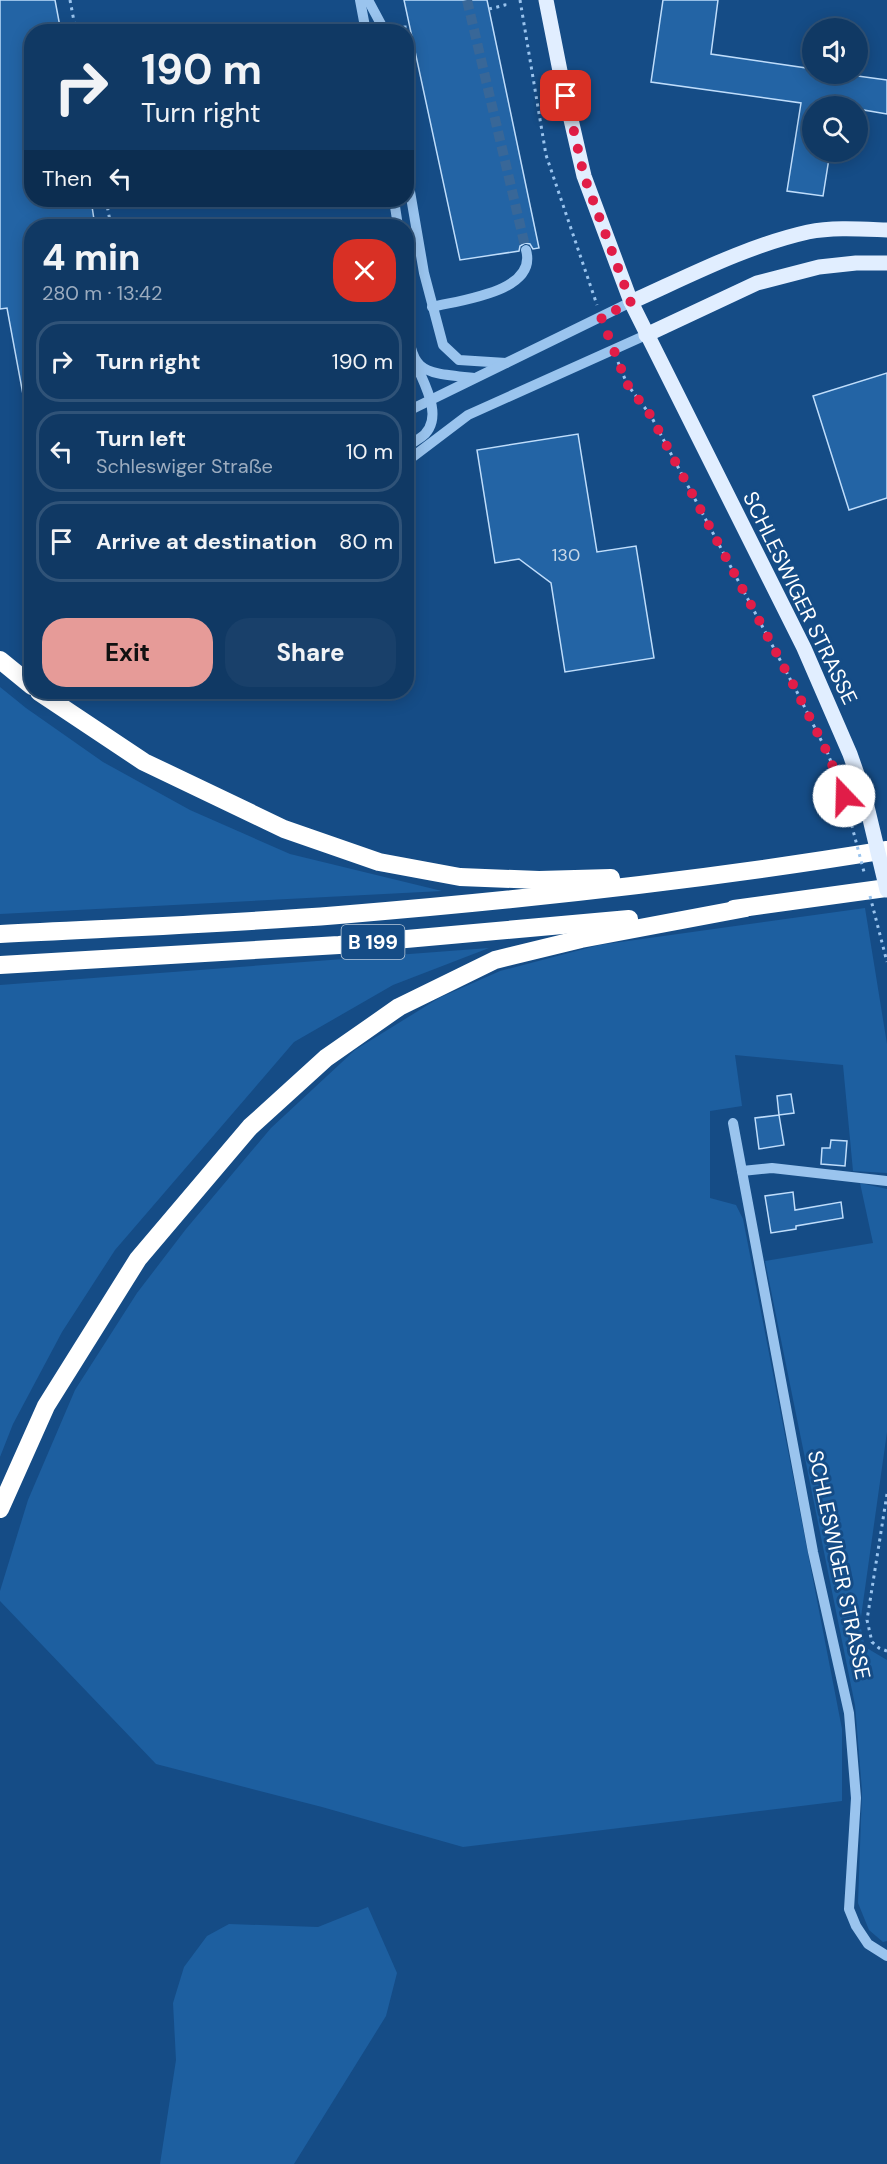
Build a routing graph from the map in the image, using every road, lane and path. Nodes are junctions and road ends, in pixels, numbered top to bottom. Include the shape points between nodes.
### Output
1 (70, 0) edge
2 (360, 0) edge
3 (368, 0) edge
4 (504, 0) edge
5 (520, 0) edge
6 (546, 0) edge
7 (489, 9) dead end
8 (74, 24) edge
9 (364, 24) edge
10 (381, 24) edge
11 (413, 207) edge
12 (887, 230) edge
13 (526, 250) tunnel mouth
14 (887, 263) edge
15 (631, 303) junction
16 (432, 307) junction
17 (601, 317) junction
18 (646, 335) junction
19 (614, 349) junction
20 (415, 361) joint
21 (506, 363) junction
22 (474, 378) junction
23 (431, 400) junction
24 (414, 408) edge
25 (414, 443) edge
26 (414, 456) edge
27 (0, 660) edge
28 (24, 680) edge
29 (50, 699) edge
30 (844, 796) dead end
31 (887, 850) edge
32 (736, 874) junction
33 (887, 889) edge
34 (746, 908) junction
35 (0, 933) edge
36 (0, 965) edge
37 (733, 1123) dead end
38 (742, 1171) junction
39 (887, 1181) edge
40 (887, 1494) edge
41 (0, 1509) edge
42 (887, 1651) edge
43 (887, 1956) edge

1 - 8 path
2 - 9 lane
3 - 10 lane
4 - 7 path via 505,5
5 - 17 path via 546,155
6 - 15 main road, SCHLESWIGER STRASSE via 584,176
11 - 16 lane
12 - 15 main road via 810,232 737,253
13 - 16 lane via 524,272 504,289
14 - 18 main road via 819,267 757,283
15 - 17 lane
15 - 18 main road, SCHLESWIGER STRASSE
16 - 21 lane via 442,345 459,360
17 - 21 lane
18 - 19 lane
18 - 33 main road, SCHLESWIGER STRASSE, bridge via 804,648 864,794
19 - 26 lane via 468,415
19 - 30 path via 627,384 651,416 797,692
20 - 22 lane via 436,374
20 - 23 lane
21 - 22 lane
22 - 23 lane
23 - 24 lane
23 - 25 lane via 431,424
27 - 28 highway
29 - 32 highway via 144,762 284,830 379,862 460,877 539,880
31 - 32 highway
32 - 35 highway via 513,900 336,915
33 - 34 highway, B 199
34 - 36 highway, B 199 via 339,945
34 - 41 highway via 581,939 495,960 399,1007 326,1058 250,1127 138,1259 46,1406
37 - 38 lane, SCHLESWIGER STRASSE
38 - 39 lane via 772,1168
38 - 43 lane, SCHLESWIGER STRASSE via 813,1552 849,1713 856,1798 849,1909 868,1944
40 - 42 path via 867,1620 872,1642

